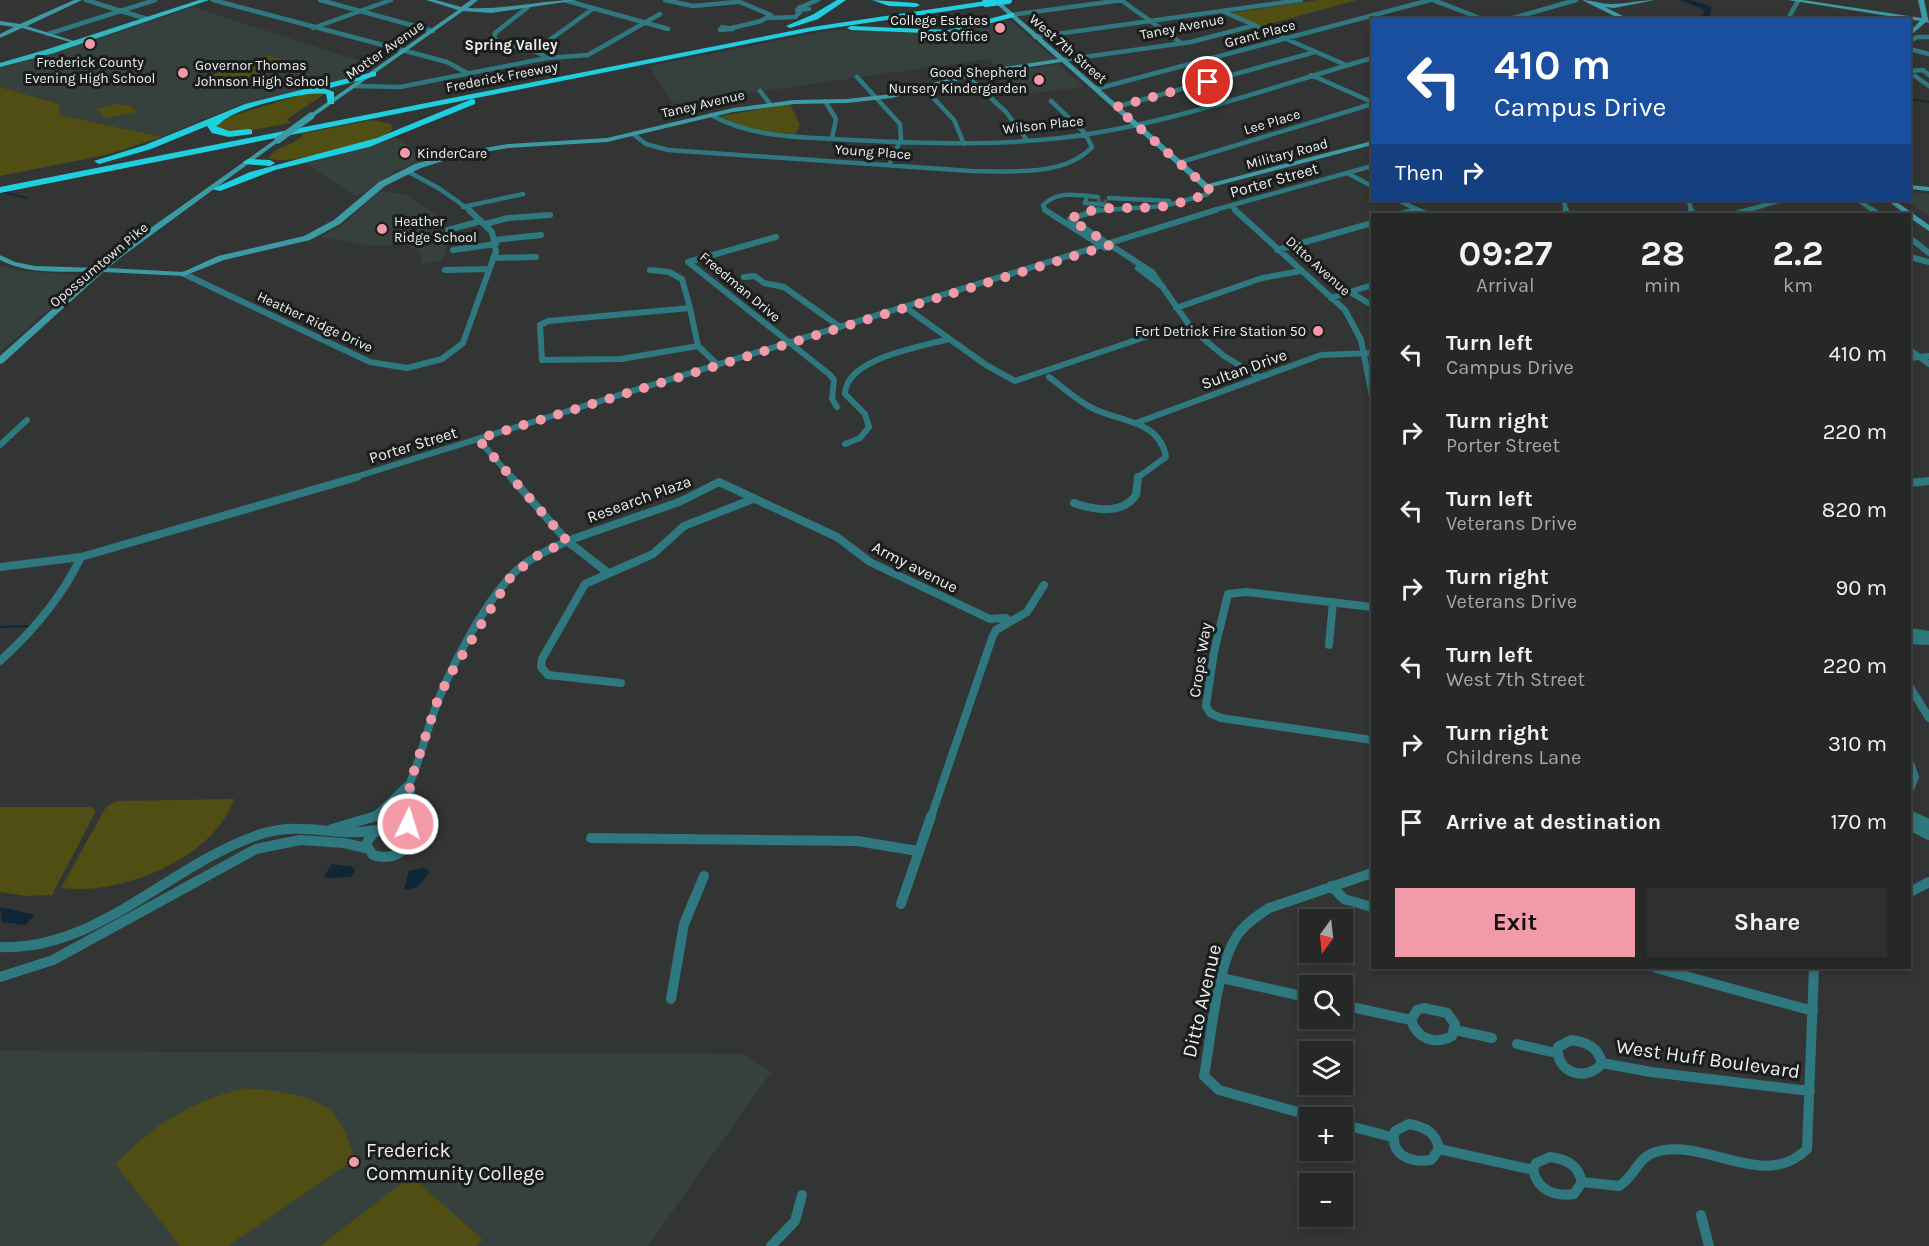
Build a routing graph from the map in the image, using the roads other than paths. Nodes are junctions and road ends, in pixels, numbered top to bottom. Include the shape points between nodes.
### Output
1 (79, 0) edge
2 (86, 0) edge
3 (154, 0) edge
4 (206, 0) edge
5 (213, 0) edge
6 (320, 0) edge
7 (391, 0) edge
8 (429, 0) edge
9 (475, 0) edge
10 (569, 0) edge
11 (665, 0) edge
12 (818, 0) edge
13 (842, 0) edge
14 (876, 0) edge
15 (972, 0) edge
16 (995, 0) edge
17 (1010, 0) edge
18 (1122, 0) edge
19 (1253, 0) edge
20 (1301, 0) edge
21 (1432, 0) edge
22 (1576, 0) edge
23 (1585, 0) edge
24 (1652, 0) edge
25 (1795, 0) edge
26 (1921, 0) edge
27 (735, 1) edge
28 (1261, 5) junction
29 (945, 6) junction
30 (528, 7) junction
31 (594, 8) junction
32 (1612, 8) junction
33 (462, 9) junction
34 (120, 11) junction
35 (359, 11) junction
36 (1222, 11) junction
37 (660, 14) dead end
38 (1790, 15) dead end
39 (1013, 17) junction
40 (768, 18) junction
41 (1480, 18) edge
42 (1513, 18) edge
43 (1625, 18) edge
44 (1908, 18) edge
45 (1911, 18) edge
46 (147, 19) junction
47 (1150, 21) junction
48 (1927, 21) edge
49 (645, 22) junction
50 (0, 23) edge
51 (22, 26) junction
52 (1252, 26) junction
53 (312, 28) junction
54 (732, 28) dead end
55 (788, 28) junction
56 (668, 29) dead end
57 (433, 31) junction
58 (1911, 33) edge
59 (48, 34) junction
60 (0, 36) edge
61 (771, 37) junction
62 (1035, 37) junction
63 (1929, 37) edge
64 (1285, 39) junction
65 (1911, 40) edge
66 (75, 44) junction
67 (1181, 44) junction
68 (537, 49) junction
69 (1911, 49) edge
70 (404, 52) junction
71 (1314, 52) junction
72 (1929, 54) edge
73 (547, 58) junction
74 (1371, 58) edge
75 (1063, 60) junction
76 (0, 65) edge
77 (1346, 65) junction
78 (373, 74) junction
79 (469, 74) junction
80 (1911, 74) edge
81 (1311, 75) junction
82 (1929, 75) edge
83 (967, 76) junction
84 (857, 77) dead end
85 (328, 85) junction
86 (532, 85) junction
87 (355, 86) junction
88 (1929, 86) edge
89 (924, 88) junction
90 (315, 89) junction
91 (1096, 89) junction
92 (760, 90) dead end
93 (877, 98) junction
94 (825, 101) junction
95 (1051, 101) dead end
96 (331, 102) junction
97 (1371, 103) edge
98 (1371, 103) edge
99 (770, 104) junction
100 (1116, 107) junction
101 (711, 115) junction
102 (327, 125) junction
103 (1136, 125) junction
104 (280, 128) junction
105 (1085, 133) junction
106 (633, 134) junction
107 (832, 138) junction
108 (278, 140) joint
109 (1027, 140) junction
110 (899, 143) junction
111 (1371, 143) edge
112 (964, 144) junction
113 (261, 153) junction
114 (253, 163) junction
115 (1178, 163) junction
116 (279, 164) junction
117 (889, 165) junction
118 (1371, 166) edge
119 (63, 171) junction
120 (406, 171) junction
121 (1347, 173) junction
122 (0, 183) edge
123 (1371, 185) edge
124 (1911, 187) edge
125 (217, 188) junction
126 (1208, 188) junction
127 (1929, 189) edge
128 (0, 190) edge
129 (523, 194) dead end
130 (1086, 198) junction
131 (1097, 199) tunnel mouth
132 (1108, 200) tunnel mouth
133 (1400, 201) edge
134 (1778, 201) edge
135 (1859, 201) edge
136 (1891, 201) edge
137 (1118, 206) junction
138 (1231, 206) junction
139 (464, 207) junction
140 (1417, 210) junction
141 (1404, 213) edge
142 (1424, 213) edge
143 (1739, 213) edge
144 (1877, 213) edge
145 (1907, 213) edge
146 (550, 215) dead end
147 (1911, 216) edge
148 (483, 223) junction
149 (1371, 223) edge
150 (1929, 229) edge
151 (448, 230) dead end
152 (541, 235) dead end
153 (776, 237) dead end
154 (1911, 239) edge
155 (496, 242) junction
156 (1107, 246) junction
157 (453, 250) dead end
158 (1277, 250) junction
159 (1928, 252) edge
160 (1911, 255) edge
161 (1911, 255) edge
162 (536, 256) dead end
163 (0, 257) edge
164 (493, 258) junction
165 (1929, 262) edge
166 (489, 269) junction
167 (105, 270) junction
168 (445, 270) dead end
169 (651, 270) dead end
170 (1301, 271) junction
171 (184, 274) junction
172 (744, 277) dead end
173 (1371, 285) edge
174 (1350, 292) junction
175 (1331, 298) junction
176 (1371, 304) edge
177 (905, 307) junction
178 (690, 308) junction
179 (1176, 308) junction
180 (840, 327) junction
181 (1157, 333) dead end
182 (949, 339) junction
183 (789, 343) junction
184 (698, 346) junction
185 (1911, 351) edge
186 (1369, 353) edge
187 (1929, 356) edge
188 (1911, 358) edge
189 (1920, 358) junction
190 (0, 361) edge
191 (1929, 364) edge
192 (718, 365) junction
193 (0, 369) edge
194 (1049, 377) dead end
195 (1259, 377) junction
196 (1371, 382) edge
197 (837, 407) dead end
198 (27, 420) dead end
199 (1136, 423) junction
200 (478, 439) junction
201 (845, 444) dead end
202 (0, 445) edge
203 (1929, 481) edge
204 (719, 482) joint
205 (1911, 483) edge
206 (753, 499) junction
207 (1074, 503) dead end
208 (567, 541) junction
209 (81, 557) junction
210 (0, 567) edge
211 (607, 573) junction
212 (1044, 585) dead end
213 (1333, 602) junction
214 (1371, 608) edge
215 (1006, 618) dead end
216 (1911, 632) edge
217 (1929, 634) edge
218 (1911, 640) edge
219 (1929, 641) edge
220 (1329, 645) dead end
221 (0, 661) edge
222 (621, 683) dead end
223 (1911, 689) edge
224 (1929, 718) edge
225 (1371, 740) edge
226 (1911, 767) edge
227 (410, 783) junction
228 (1911, 787) edge
229 (1911, 815) edge
230 (1929, 824) edge
231 (1911, 826) edge
232 (330, 829) junction
233 (379, 829) junction
234 (411, 830) junction
235 (1929, 835) edge
236 (591, 838) dead end
237 (366, 848) junction
238 (918, 851) junction
239 (1371, 873) edge
240 (704, 876) dead end
241 (1929, 882) edge
242 (1331, 886) junction
243 (1911, 891) edge
244 (901, 904) dead end
245 (1371, 907) edge
246 (0, 947) edge
247 (1659, 969) edge
248 (1814, 969) edge
249 (0, 977) edge
250 (1222, 978) junction
251 (1299, 996) edge
252 (671, 999) dead end
253 (1353, 1007) edge
254 (1813, 1011) junction
255 (1411, 1020) junction
256 (1455, 1030) junction
257 (1492, 1038) dead end
258 (1516, 1044) dead end
259 (1556, 1053) junction
260 (1602, 1063) junction
261 (1810, 1091) junction
262 (1299, 1112) edge
263 (1353, 1127) edge
264 (1392, 1137) junction
265 (1439, 1149) junction
266 (1533, 1170) junction
267 (1582, 1182) junction
268 (802, 1195) dead end
269 (1701, 1215) dead end
270 (771, 1246) edge
271 (1709, 1246) edge

1 - 51 street
2 - 34 street
3 - 34 street
4 - 46 main road
5 - 53 street
6 - 35 street
7 - 35 street
8 - 33 street
9 - 33 street, Motter Avenue
10 - 30 street
10 - 31 street
11 - 27 street via 693,6
12 - 40 street via 795,17
13 - 55 highway
14 - 29 highway via 898,5
15 - 29 highway, Frederick Freeway
16 - 39 street, West 7th Street
17 - 29 highway, Frederick Freeway, bridge
18 - 39 street
18 - 47 street
19 - 28 street
20 - 28 street
21 - 41 street
21 - 64 street, Grant Place
22 - 42 street
23 - 32 street
24 - 32 street
25 - 38 street
25 - 44 street
26 - 48 street
27 - 40 street via 766,11 771,15
28 - 36 street
29 - 39 highway via 923,16 922,22 934,28 955,29 996,16
29 - 55 highway, Frederick Freeway
29 - 61 highway, Frederick Freeway
30 - 33 street
30 - 68 street via 495,33 494,39 505,45
31 - 49 street
31 - 68 street
32 - 43 street
33 - 57 street, Motter Avenue
34 - 46 street
34 - 59 street
35 - 53 street
35 - 57 street
36 - 47 street
36 - 52 street
37 - 49 street
39 - 61 highway via 948,32 844,28
39 - 62 street, West 7th Street
40 - 54 street
45 - 48 street
46 - 66 main road
47 - 62 street
47 - 67 street
48 - 58 street
49 - 56 street
49 - 73 street via 593,53
50 - 51 street
51 - 59 street
51 - 60 street
52 - 64 street
52 - 67 street, Taney Avenue
53 - 70 street
55 - 104 highway, Frederick Freeway
57 - 70 street, Motter Avenue
59 - 66 street
61 - 86 highway, Frederick Freeway
62 - 75 street, West 7th Street
63 - 65 street
64 - 71 street
64 - 91 street, Grant Place
66 - 76 main road
67 - 75 street, Taney Avenue
68 - 73 street
69 - 72 street
70 - 78 street, Motter Avenue
70 - 79 street via 451,63
71 - 77 street
71 - 100 street
73 - 79 street
74 - 77 street, Wilson Place
75 - 83 street, Taney Avenue
75 - 91 street, West 7th Street
77 - 81 street, Wilson Place
78 - 85 highway
78 - 87 street, Motter Avenue
79 - 87 street via 392,88
80 - 82 street
80 - 88 street
81 - 97 street
81 - 103 street, Wilson Place
83 - 89 street, Taney Avenue
83 - 109 street via 1006,112
84 - 93 street
85 - 87 highway
85 - 119 highway via 254,104 142,149
86 - 102 highway, Frederick Freeway
86 - 116 highway via 480,99 365,145
87 - 90 highway
87 - 96 street, Motter Avenue
89 - 93 street, Taney Avenue
89 - 112 street via 960,126
90 - 96 highway via 330,92
90 - 104 highway via 237,112 211,126 215,131 230,134
91 - 100 street, West 7th Street
92 - 99 street
93 - 94 street, Taney Avenue
93 - 110 street via 900,124
94 - 99 street, Taney Avenue
94 - 107 street via 836,119
95 - 105 street
96 - 108 street, Motter Avenue, bridge
98 - 115 street, Lee Place
99 - 101 street, Taney Avenue
100 - 103 street, West 7th Street
101 - 106 street, Taney Avenue
101 - 107 street, Wilson Place via 734,129 749,132
102 - 116 highway via 373,119 394,126 388,135 367,142
102 - 128 highway, Frederick Freeway
103 - 105 street, Wilson Place
103 - 115 street, West 7th Street
104 - 119 highway, Frederick Freeway
105 - 109 street, Wilson Place
105 - 117 street, Young Place via 1092,143 1090,152 1080,159 1054,165 989,171
106 - 117 street, Young Place via 650,146 668,150
106 - 120 street, Taney Avenue via 596,142 489,148
107 - 110 street, Wilson Place
108 - 113 street, Opossumtown Pike
109 - 112 street, Wilson Place
110 - 112 street, Wilson Place
110 - 117 street
111 - 126 street, Military Road
113 - 114 street, Opossumtown Pike
113 - 116 highway
114 - 116 highway
114 - 125 street, Opossumtown Pike
115 - 126 street, West 7th Street
116 - 125 highway
118 - 121 street, Porter Street
119 - 122 highway, Frederick Freeway
120 - 139 street via 423,178
120 - 171 street, Taney Avenue via 375,188 342,219 319,232 221,258
121 - 123 street
121 - 138 street, Porter Street
124 - 127 street
125 - 167 street, Opossumtown Pike
126 - 132 street via 1171,201 1144,204
126 - 137 street via 1208,194 1160,207
129 - 139 street
130 - 131 street
130 - 137 street via 1085,203
130 - 156 street via 1050,198 1043,208
133 - 140 street
134 - 143 street
135 - 144 street
136 - 145 street
137 - 156 street via 1070,219
138 - 156 street, Porter Street
138 - 158 street, Ditto Avenue
139 - 148 street
140 - 141 street
140 - 142 street
146 - 148 street
147 - 150 street
148 - 151 street
148 - 155 street
149 - 158 street
152 - 155 street
153 - 183 street, Freedman Drive via 688,262
154 - 159 street
155 - 157 street
155 - 164 street, Heather Ridge Drive
156 - 177 street, Porter Street
156 - 179 street via 1152,272
158 - 170 street, Ditto Avenue
159 - 160 street
161 - 165 street
162 - 164 street
163 - 167 street via 20,265
164 - 166 street, Heather Ridge Drive
166 - 168 street
166 - 171 street, Heather Ridge Drive via 463,344 442,359 407,368 370,362
167 - 171 street
167 - 190 street, Opossumtown Pike
167 - 193 street, Opossumtown Pike
169 - 178 street via 669,272 682,279
170 - 175 street, Ditto Avenue
170 - 179 street via 1262,278
172 - 180 street, Freedman Drive via 755,276 784,287
173 - 174 street
174 - 175 street
174 - 176 street
175 - 186 street, Ditto Avenue via 1353,321
177 - 180 street, Porter Street
177 - 182 street
178 - 184 street
178 - 184 street via 544,322 540,325 542,360 585,362 660,355
179 - 195 street via 1214,348
180 - 183 street, Porter Street
181 - 182 street via 1015,381
182 - 201 street via 867,365 852,375 846,382 845,394 865,414 869,427 860,438
183 - 192 street, Porter Street
183 - 197 street via 834,380 832,399
184 - 192 street
185 - 189 street
186 - 195 street, Sultan Drive via 1321,355
186 - 196 street, Ditto Avenue
187 - 189 street
188 - 189 street
189 - 191 street
192 - 200 street, Porter Street
194 - 199 street via 1092,409
195 - 199 street, Sultan Drive
198 - 202 street
199 - 207 street via 1162,442 1167,453 1163,461 1138,476 1136,496 1125,505 1095,509
200 - 208 street
200 - 209 street, Porter Street
203 - 205 street
204 - 206 street, Army avenue
204 - 208 street, Research Plaza via 679,502
206 - 211 street via 684,526 653,554
206 - 215 street, Army avenue via 842,540 870,562 990,619
208 - 211 street
208 - 227 street, Research Plaza via 528,562 502,587 442,690
209 - 210 street, Porter Street
209 - 221 street via 72,576 28,633
211 - 222 street via 582,588 541,667 548,675
212 - 238 street via 1027,612 996,630 992,638
213 - 214 street, Crops Way
213 - 220 street
213 - 225 street, Crops Way via 1246,592 1228,594 1206,706 1221,718
216 - 217 street
218 - 219 street
223 - 224 street
226 - 228 street via 1915,777
227 - 232 street via 373,819
227 - 233 street via 396,810
227 - 234 street via 407,814
229 - 230 street
231 - 235 street
232 - 233 street via 356,833
232 - 246 street via 302,827 256,835 68,937 32,947
233 - 234 street via 399,825
233 - 237 street via 369,837
234 - 237 street via 414,841 399,854 381,857
236 - 238 street via 846,841
237 - 249 street via 311,839 262,845 53,960
238 - 244 street
239 - 242 street, Ditto Avenue
240 - 252 street via 684,924
241 - 243 street
242 - 245 street via 1344,899
242 - 250 street, Ditto Avenue via 1281,903 1254,918 1234,939
247 - 254 street
248 - 254 street
250 - 251 street
250 - 262 street, Ditto Avenue via 1206,1082 1219,1090
253 - 255 street
254 - 261 street
255 - 256 street via 1416,1032 1431,1040 1447,1039
255 - 256 street via 1418,1010 1439,1010 1452,1018
256 - 257 street
258 - 259 street
259 - 260 street, West Huff Boulevard via 1567,1070 1578,1074 1590,1075
259 - 260 street, West Huff Boulevard via 1563,1042 1580,1041 1596,1049
260 - 261 street, West Huff Boulevard
261 - 267 street via 1807,1149 1795,1162 1764,1166 1680,1149 1657,1151 1638,1162 1624,1184
263 - 264 street
264 - 265 street via 1401,1126 1419,1125 1434,1134
264 - 265 street via 1397,1152 1413,1162 1431,1160
265 - 266 street
266 - 267 street via 1541,1159 1559,1157 1576,1167
266 - 267 street via 1539,1185 1556,1195 1574,1194
268 - 270 street via 795,1221
269 - 271 street

